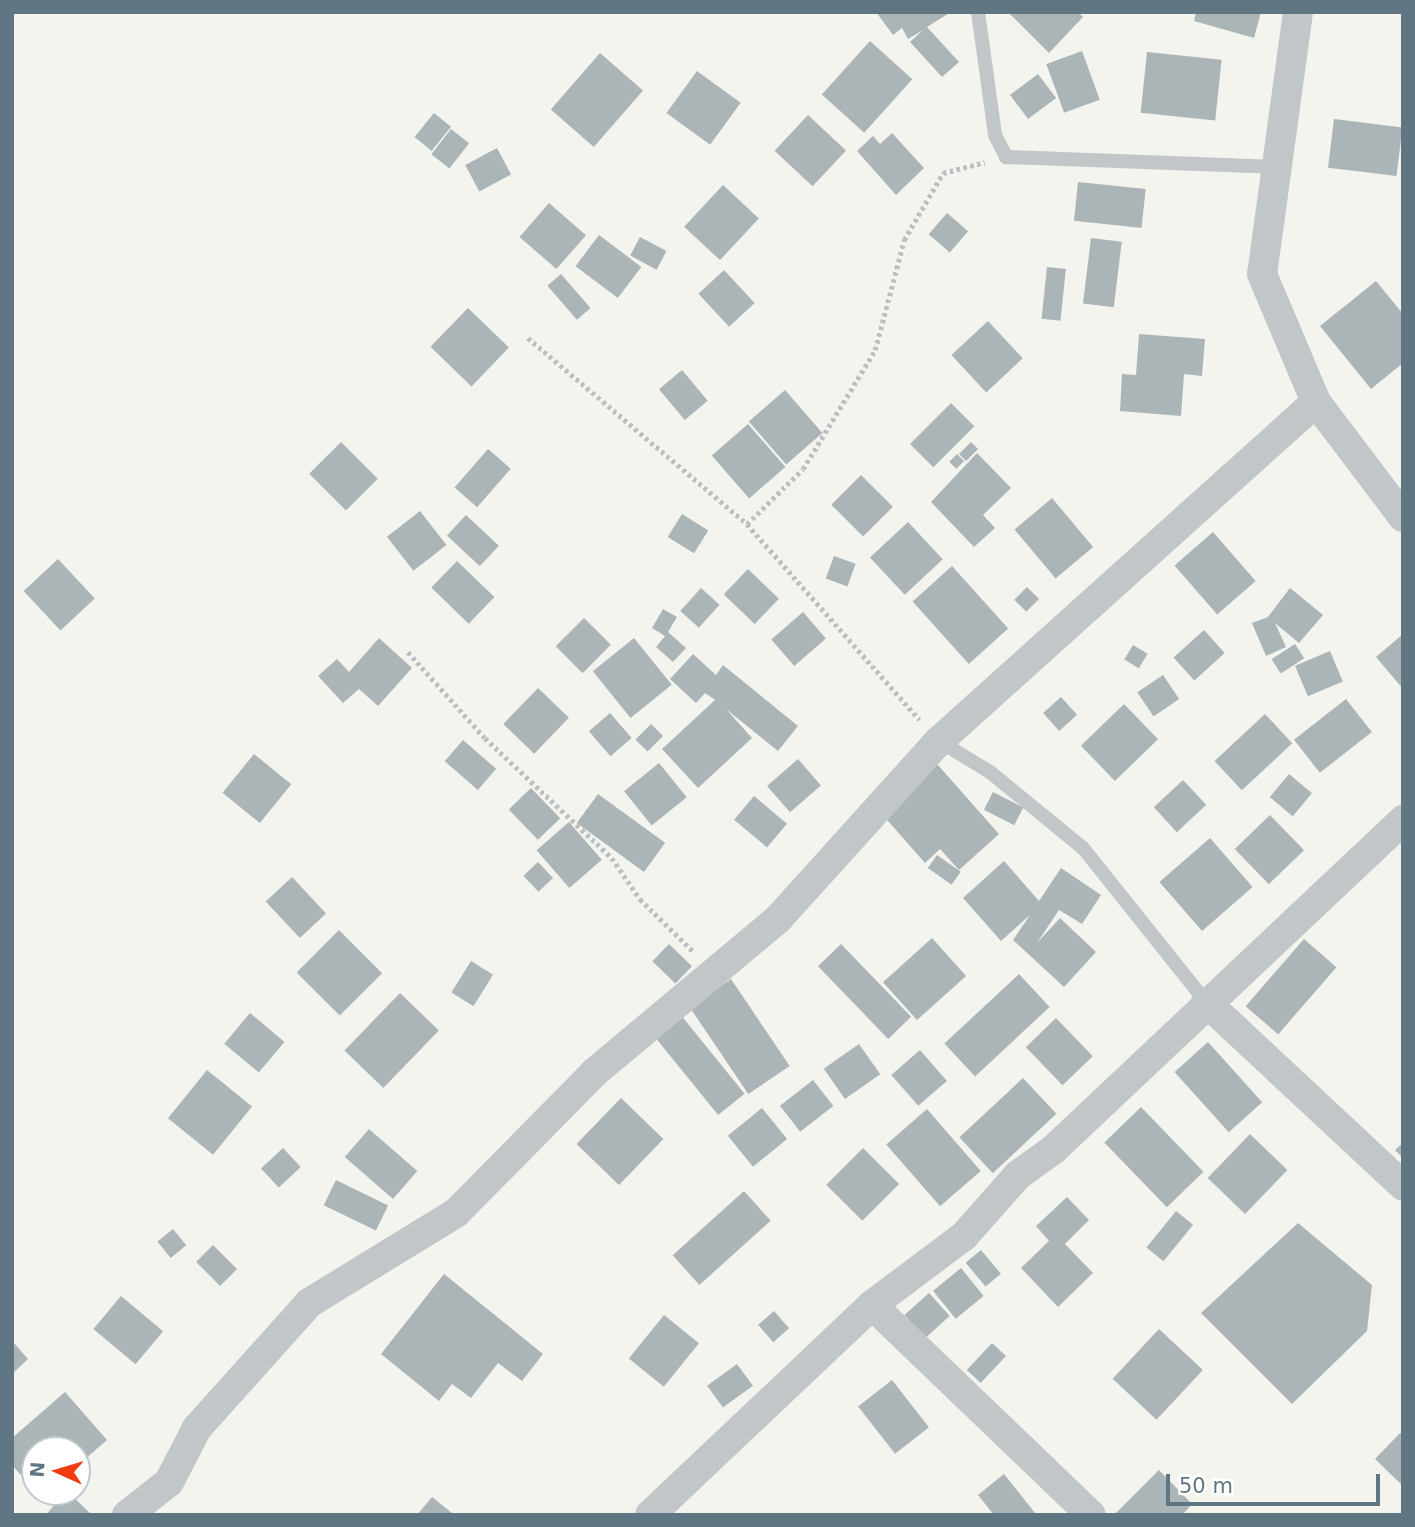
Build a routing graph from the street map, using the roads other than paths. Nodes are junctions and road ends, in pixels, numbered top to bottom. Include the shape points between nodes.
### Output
1 (978, 12) edge
2 (1298, 12) edge
3 (1274, 167) junction
4 (1316, 402) junction
5 (1403, 517) edge
6 (939, 741) junction
7 (1403, 820) edge
8 (1206, 1002) junction
9 (1403, 1186) edge
10 (872, 1305) junction
11 (127, 1515) edge
12 (650, 1515) edge
13 (1091, 1515) edge

1 - 3 lane via 995,135 1006,157
2 - 3 street
3 - 4 street via 1262,274
4 - 5 street
4 - 6 street
6 - 8 lane via 990,772 1083,848
6 - 11 street via 778,919 595,1072 456,1213 309,1303 197,1428 169,1482
7 - 8 street
8 - 9 street
8 - 10 street via 1054,1149 1017,1175 964,1236
10 - 12 street
10 - 13 street

